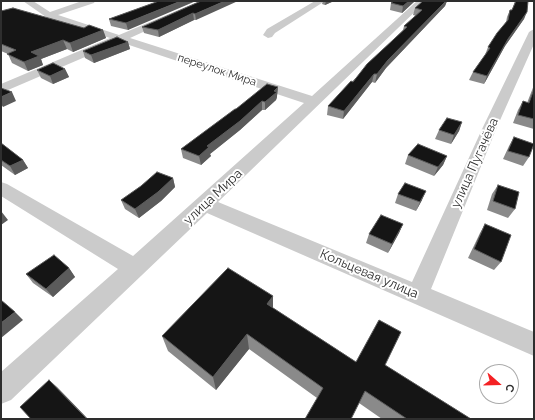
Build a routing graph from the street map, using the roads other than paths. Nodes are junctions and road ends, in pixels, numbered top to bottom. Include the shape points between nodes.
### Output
1 (27, 1) edge
2 (91, 1) edge
3 (207, 1) edge
4 (321, 1) edge
5 (422, 1) edge
6 (49, 15) junction
7 (534, 32) edge
8 (268, 35) dead end
9 (119, 39) junction
10 (1, 89) edge
11 (315, 102) junction
12 (1, 188) edge
13 (205, 204) junction
14 (134, 268) junction
15 (418, 294) junction
16 (534, 344) edge
17 (1, 390) edge

1 - 6 street, переулок Мира
2 - 6 street
3 - 9 street
4 - 8 street
5 - 11 street, улица Мира
6 - 9 street, переулок Мира
7 - 15 street, улица Пугачёва
9 - 10 street
9 - 11 street, переулок Мира
11 - 13 street, улица Мира
12 - 14 street
13 - 14 street, улица Мира
13 - 15 street, Кольцевая улица
14 - 17 street, улица Мира
15 - 16 street, Кольцевая улица

